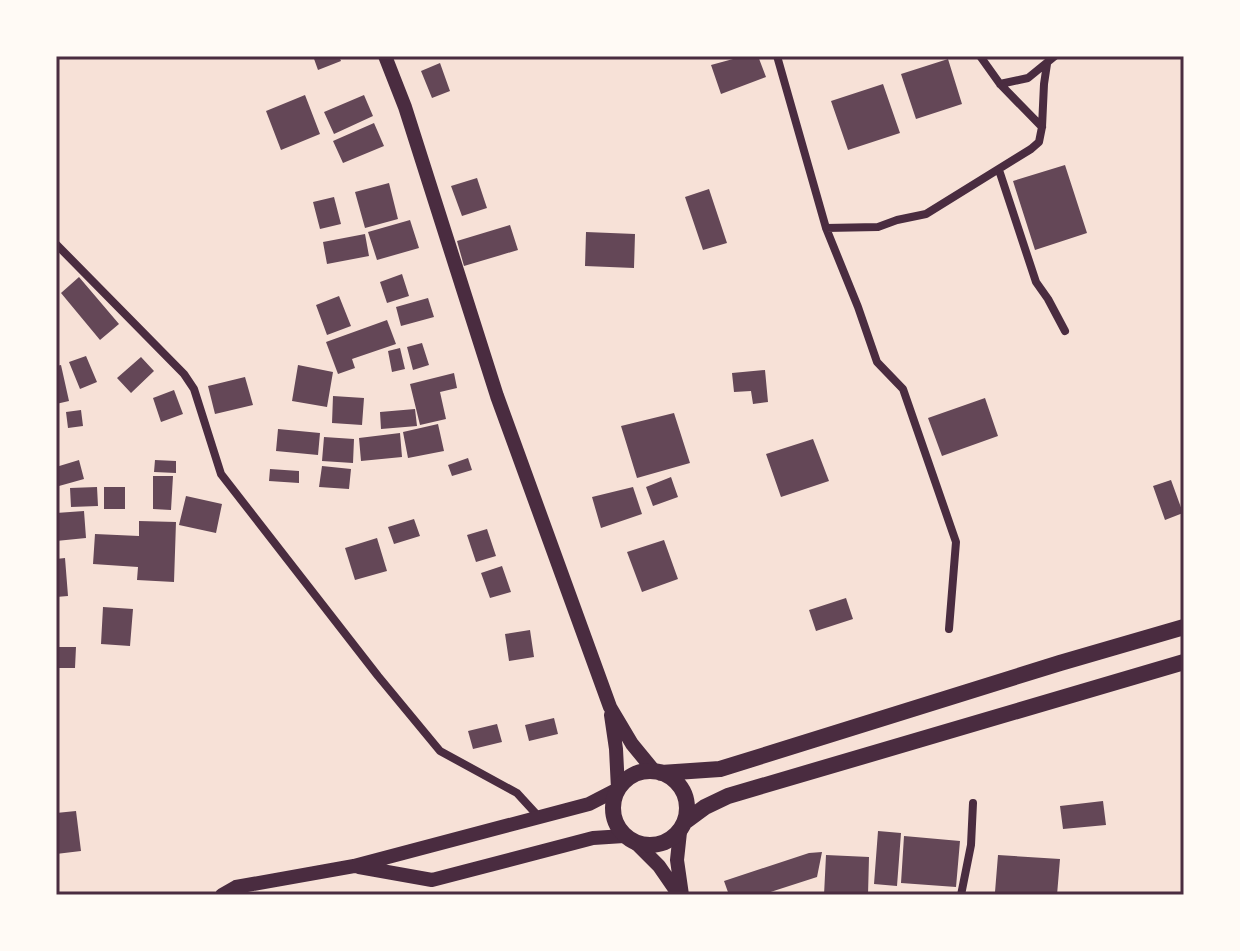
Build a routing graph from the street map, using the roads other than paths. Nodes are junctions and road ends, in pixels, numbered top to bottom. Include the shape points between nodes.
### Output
1 (385, 56) edge
2 (777, 56) edge
3 (980, 56) edge
4 (1055, 56) edge
5 (1047, 64) junction
6 (1000, 84) junction
7 (1042, 127) junction
8 (999, 170) junction
9 (826, 228) junction
10 (56, 244) edge
11 (1065, 331) dead end
12 (1184, 627) edge
13 (949, 629) dead end
14 (1184, 662) edge
15 (610, 707) junction
16 (658, 772) junction
17 (618, 789) junction
18 (973, 803) dead end
19 (539, 817) junction
20 (683, 826) junction
21 (629, 839) junction
22 (354, 866) junction
23 (222, 895) edge
24 (680, 895) edge
25 (961, 895) edge

1 - 15 street via 497,396
2 - 9 street
3 - 6 street
4 - 5 street
5 - 6 street via 1028,78
5 - 7 street
6 - 7 street
7 - 8 street via 1039,142
8 - 9 street via 926,214 878,227
8 - 11 street via 1036,282
9 - 13 street via 877,362 903,389 956,542
10 - 19 street via 184,374 194,389 221,474 440,751 517,793
12 - 16 main road via 720,769
14 - 20 main road via 728,796
15 - 16 street via 632,744
15 - 17 street
16 - 17 main road via 637,774
16 - 20 main road via 681,786 688,809
17 - 19 street via 589,804
17 - 21 main road via 613,813
18 - 25 street
19 - 22 street
20 - 21 main road via 659,845
20 - 24 street via 677,860
21 - 22 street via 593,838 432,880
21 - 24 street via 659,866
22 - 23 street via 236,887

